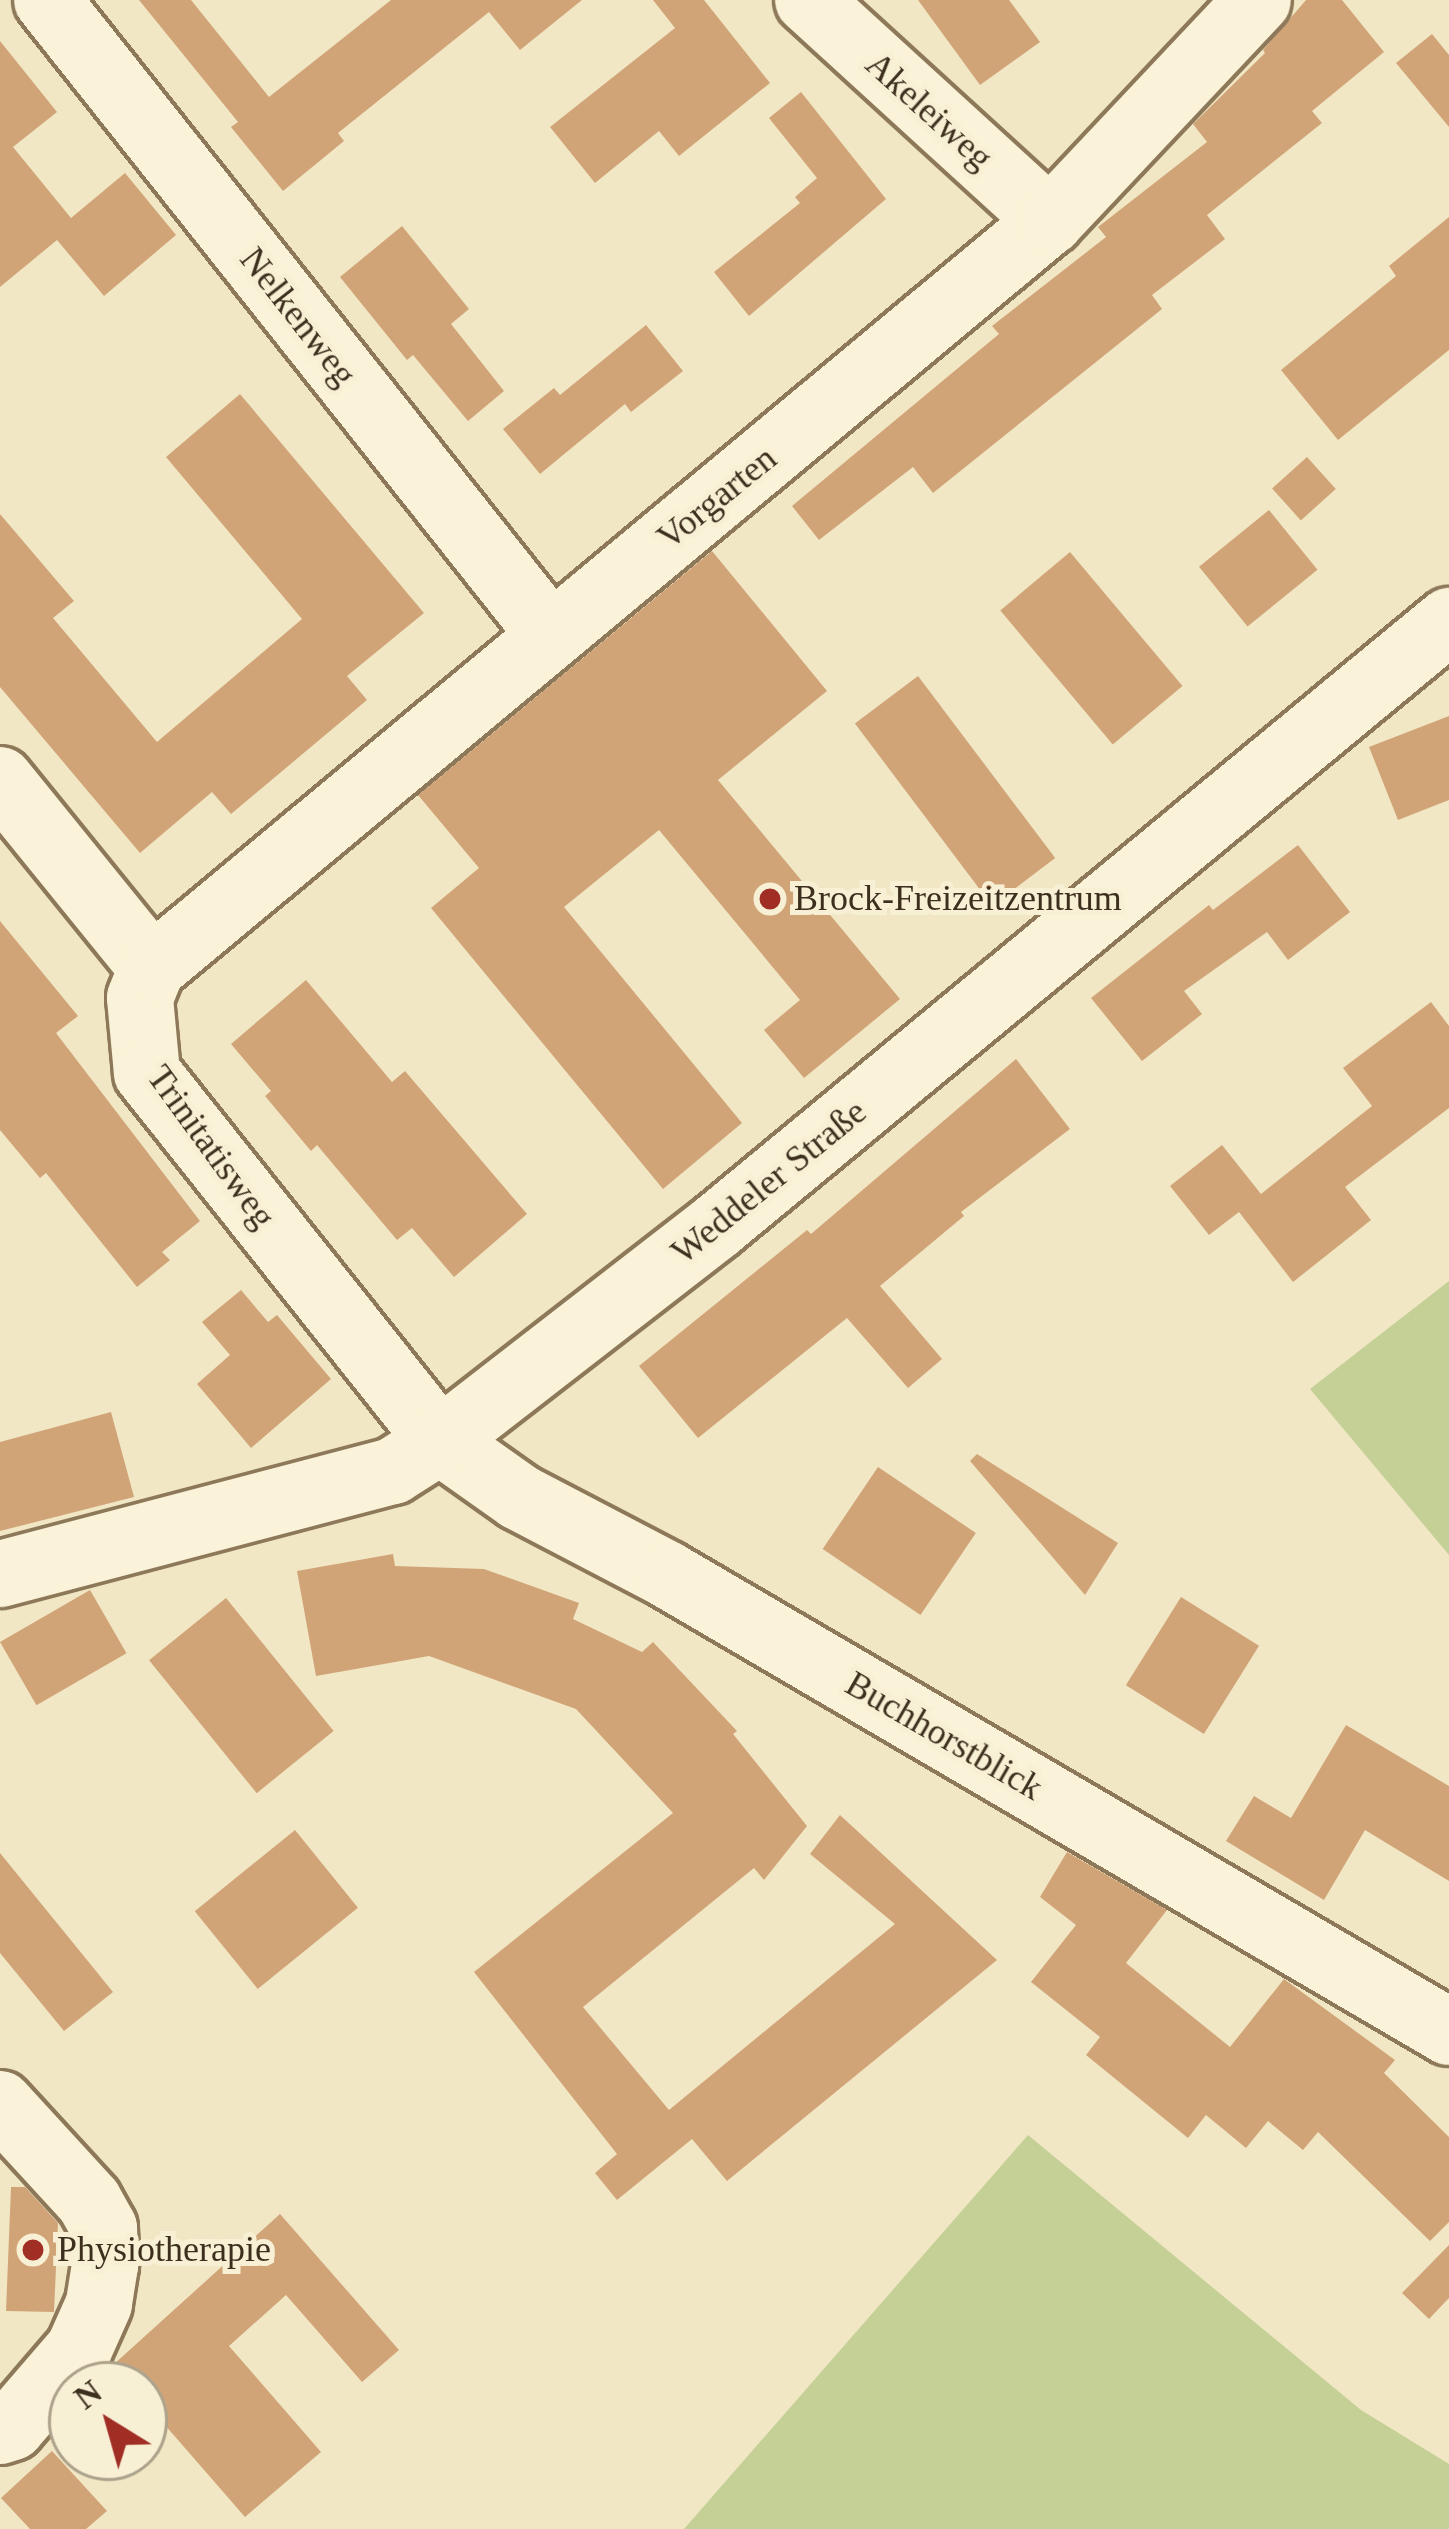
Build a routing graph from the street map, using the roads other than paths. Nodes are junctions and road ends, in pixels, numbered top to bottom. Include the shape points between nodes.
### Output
1 (47, 0) edge
2 (808, 0) edge
3 (1258, 0) edge
4 (1051, 221) junction
5 (1449, 621) edge
6 (549, 633) junction
7 (0, 780) edge
8 (152, 968) junction
9 (440, 1441) junction
10 (0, 1574) edge
11 (1449, 2032) edge
12 (0, 2104) edge
13 (0, 2431) edge

1 - 6 street, Nelkenweg
2 - 4 street, Akeleiweg
3 - 4 street, Vorgarten
4 - 6 street, Vorgarten
5 - 9 street, Weddeler Straße via 717,1226
6 - 8 street, Vorgarten
7 - 8 street
8 - 9 street, Trinitatisweg via 140,998 147,1073
9 - 10 street, Weddeler Straße via 393,1472
9 - 11 street, Buchhorstblick via 519,1497 686,1586
12 - 13 street via 89,2201 104,2228 105,2265 79,2349

